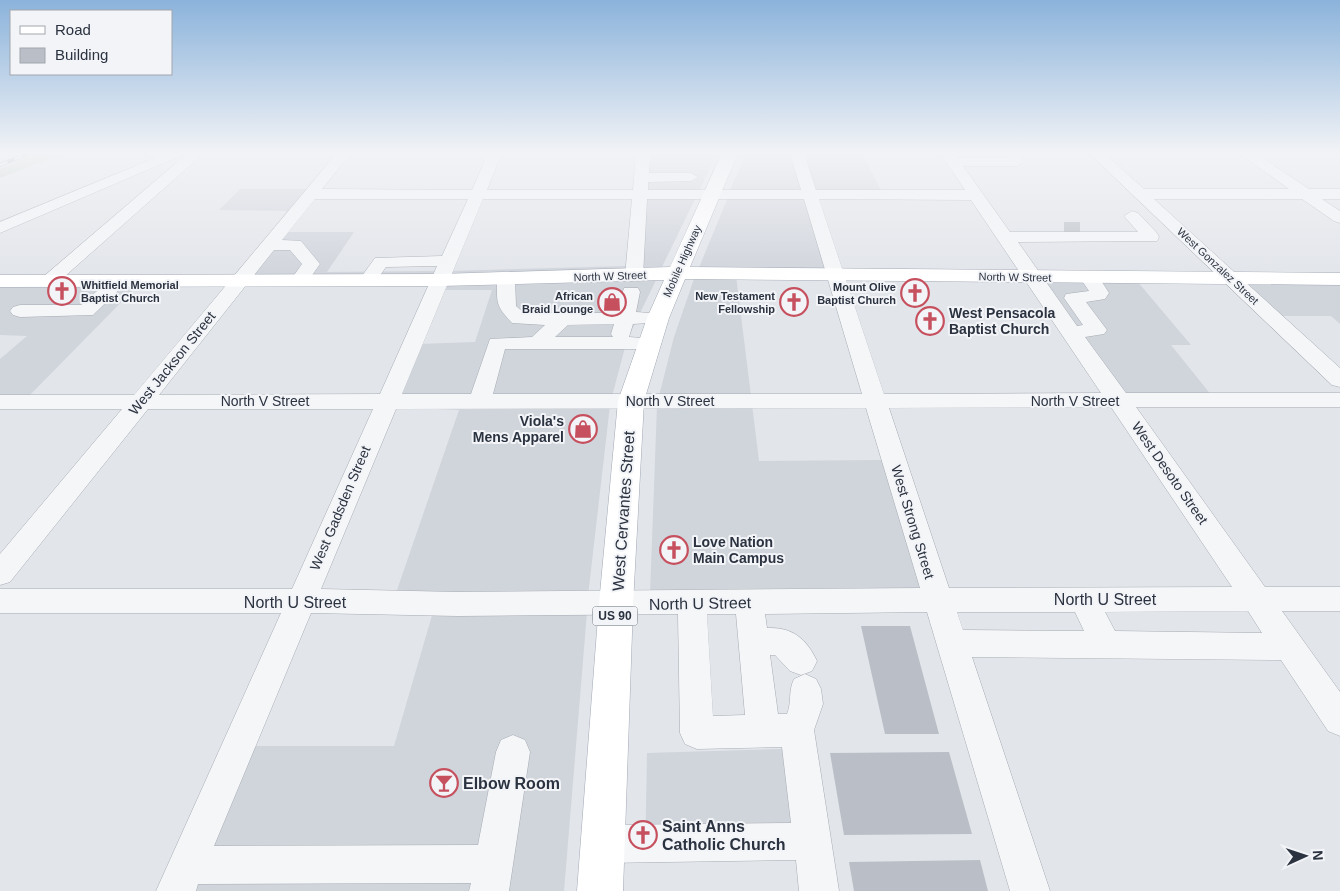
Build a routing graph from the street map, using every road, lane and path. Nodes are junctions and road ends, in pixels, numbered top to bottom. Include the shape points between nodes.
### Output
1 (311, 194) edge
2 (809, 194) edge
3 (975, 194) edge
4 (1140, 194) edge
5 (80, 195) edge
6 (149, 195) edge
7 (407, 195) edge
8 (476, 195) junction
9 (641, 195) junction
10 (711, 195) junction
11 (752, 195) edge
12 (1307, 195) edge
13 (1132, 216) dead end
14 (1340, 218) edge
15 (0, 228) edge
16 (1005, 237) junction
17 (269, 245) junction
18 (444, 271) junction
19 (677, 273) junction
20 (834, 274) junction
21 (1033, 277) junction
22 (1089, 278) junction
23 (506, 279) junction
24 (1232, 279) junction
25 (1340, 279) edge
26 (299, 280) junction
27 (0, 281) edge
28 (49, 281) junction
29 (119, 281) junction
30 (240, 281) junction
31 (633, 284) junction
32 (20, 311) dead end
33 (625, 318) junction
34 (519, 319) junction
35 (562, 319) junction
36 (1071, 332) junction
37 (642, 334) junction
38 (511, 343) junction
39 (538, 343) junction
40 (1340, 380) edge
41 (480, 400) junction
42 (876, 400) junction
43 (1340, 400) edge
44 (387, 401) junction
45 (631, 401) junction
46 (1120, 401) junction
47 (0, 402) edge
48 (140, 402) junction
49 (0, 574) edge
50 (1084, 599) junction
51 (1256, 599) junction
52 (1340, 599) edge
53 (937, 600) junction
54 (0, 601) edge
55 (300, 601) junction
56 (749, 602) junction
57 (692, 603) junction
58 (616, 604) junction
59 (753, 642) junction
60 (951, 643) junction
61 (1106, 645) junction
62 (1289, 647) junction
63 (1340, 720) edge
64 (797, 730) junction
65 (763, 731) junction
66 (513, 752) dead end
67 (812, 841) junction
68 (603, 844) junction
69 (491, 877) edge
70 (181, 878) edge
71 (600, 891) edge
72 (819, 891) edge
73 (1030, 891) edge

1 - 17 street, West Jackson Street
2 - 20 street, West Strong Street
3 - 16 street, West Desoto Street
4 - 24 street, West Gonzalez Street
5 - 15 street
6 - 28 street
7 - 8 street
8 - 9 street
8 - 18 street, West Gadsden Street
9 - 10 street
9 - 31 street
10 - 11 street
10 - 19 main road, Mobile Highway / US 90
12 - 14 street
13 - 16 street via 1152,237 1075,233
16 - 21 street, West Desoto Street
17 - 26 street via 296,245 311,264
17 - 30 street, West Jackson Street
18 - 23 main road, North W Street
18 - 26 main road, North W Street via 368,280
18 - 44 street, West Gadsden Street
19 - 20 main road, North W Street
19 - 31 main road, North W Street
19 - 37 main road, Mobile Highway / US 90
20 - 21 main road, North W Street
20 - 42 street, West Strong Street
21 - 22 main road, North W Street
21 - 36 street, West Desoto Street
22 - 24 main road, North W Street
22 - 36 street via 1100,293 1073,298 1097,330
23 - 31 main road, North W Street
23 - 34 street via 507,307
24 - 25 main road, North W Street
24 - 40 street, West Gonzalez Street
26 - 30 main road, North W Street
27 - 28 main road, North W Street
28 - 29 main road, North W Street
29 - 30 main road, North W Street
29 - 32 street via 86,311
30 - 48 street, West Jackson Street
31 - 33 street
33 - 35 street
33 - 37 street
33 - 37 street
34 - 35 street
34 - 38 street
35 - 39 street
36 - 46 street, West Desoto Street
37 - 39 street
37 - 45 main road, West Cervantes Street / US 90
38 - 39 street
38 - 41 street via 497,343
41 - 44 street, North V Street
41 - 45 street, North V Street
42 - 45 street, North V Street
42 - 46 street, North V Street
42 - 53 street, West Strong Street
43 - 46 street, North V Street
44 - 48 street, North V Street
44 - 55 street, West Gadsden Street
45 - 58 main road, West Cervantes Street / US 90
46 - 51 street, West Desoto Street
47 - 48 street, North V Street
48 - 49 street, West Jackson Street
50 - 51 street, North U Street
50 - 53 street, North U Street
50 - 61 street
51 - 52 street, North U Street
51 - 62 street, West Desoto Street
53 - 56 street, North U Street
53 - 60 street, West Strong Street
54 - 55 street, North U Street
55 - 58 street, North U Street
55 - 70 street, West Gadsden Street
56 - 57 street, North U Street
56 - 59 street
57 - 58 street, North U Street
57 - 65 street via 697,733
58 - 68 main road, West Cervantes Street / US 90
59 - 64 street via 782,641 803,675 807,704
59 - 65 street
60 - 61 street
60 - 73 street, West Strong Street
61 - 62 street
62 - 63 street, West Desoto Street
64 - 65 street
64 - 67 street
66 - 69 street
67 - 68 street
67 - 72 street
68 - 71 main road, West Cervantes Street / US 90
69 - 70 street

